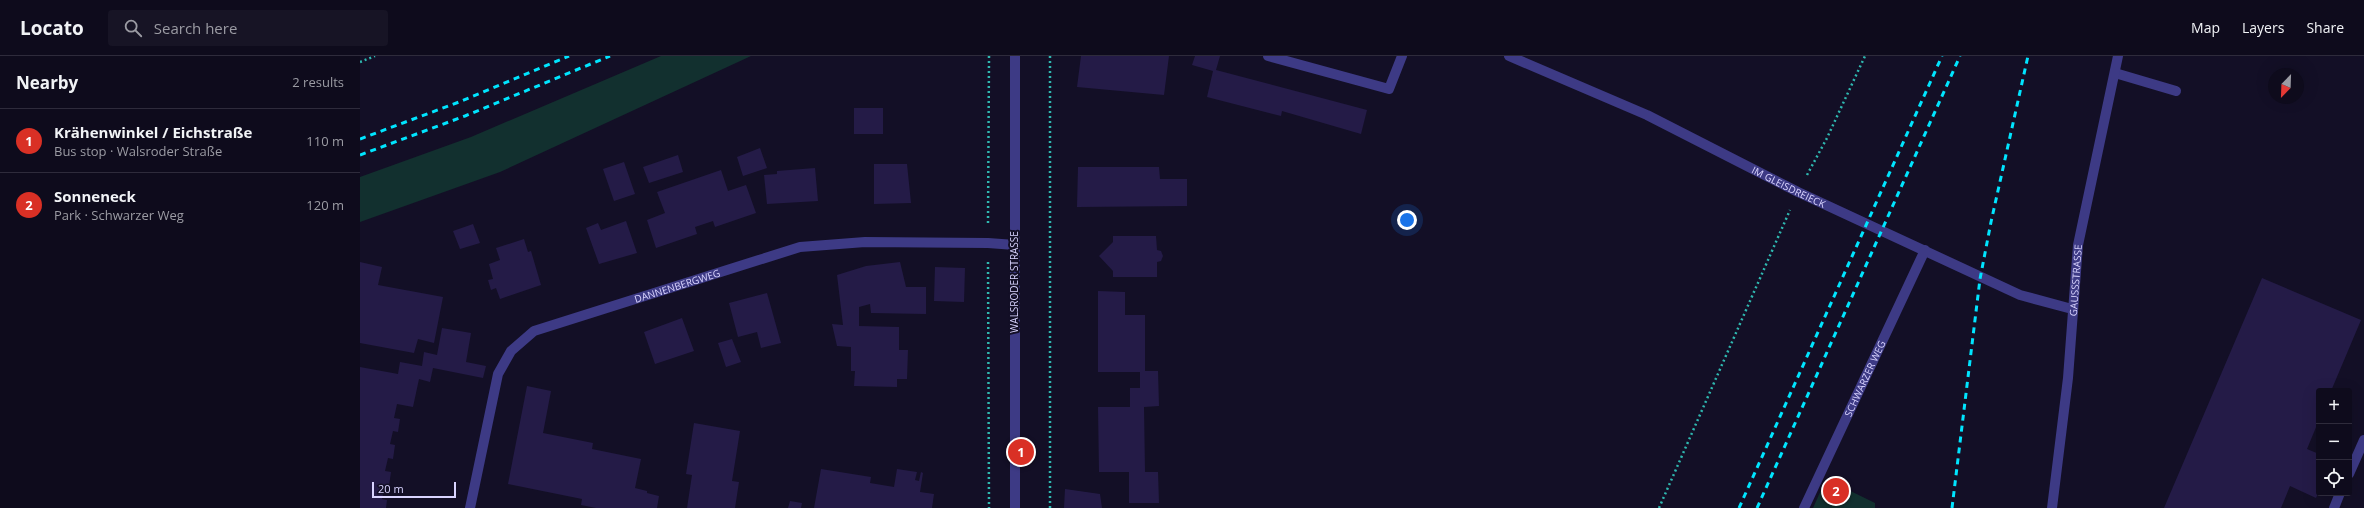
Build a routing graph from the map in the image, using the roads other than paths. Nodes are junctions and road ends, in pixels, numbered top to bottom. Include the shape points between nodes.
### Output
1 (1015, 56) edge
2 (1268, 56) edge
3 (1402, 56) edge
4 (1509, 56) edge
5 (2118, 56) edge
6 (2114, 73) junction
7 (2176, 90) dead end
8 (1014, 245) junction
9 (1925, 250) junction
10 (2072, 309) junction
11 (2364, 440) edge
12 (2352, 467) edge
13 (2339, 496) edge
14 (470, 508) edge
15 (1014, 508) edge
16 (1804, 508) edge
17 (2052, 508) edge
18 (2334, 508) edge

1 - 8 street, WALSRODER STRASSE
2 - 3 street via 1389,89
4 - 9 street, IM GLEISDREIECK via 1648,115 1798,192
5 - 6 street, GAUSSSTRASSE
6 - 7 street
6 - 10 street, GAUSSSTRASSE via 2078,245
8 - 14 street, DANNENBERGWEG via 865,242 800,247 534,331 511,351 498,374
8 - 15 street, WALSRODER STRASSE
9 - 10 street, IM GLEISDREIECK via 2020,296
9 - 16 street, SCHWARZER WEG
10 - 17 street, GAUSSSTRASSE via 2068,378
11 - 12 street
13 - 18 street

